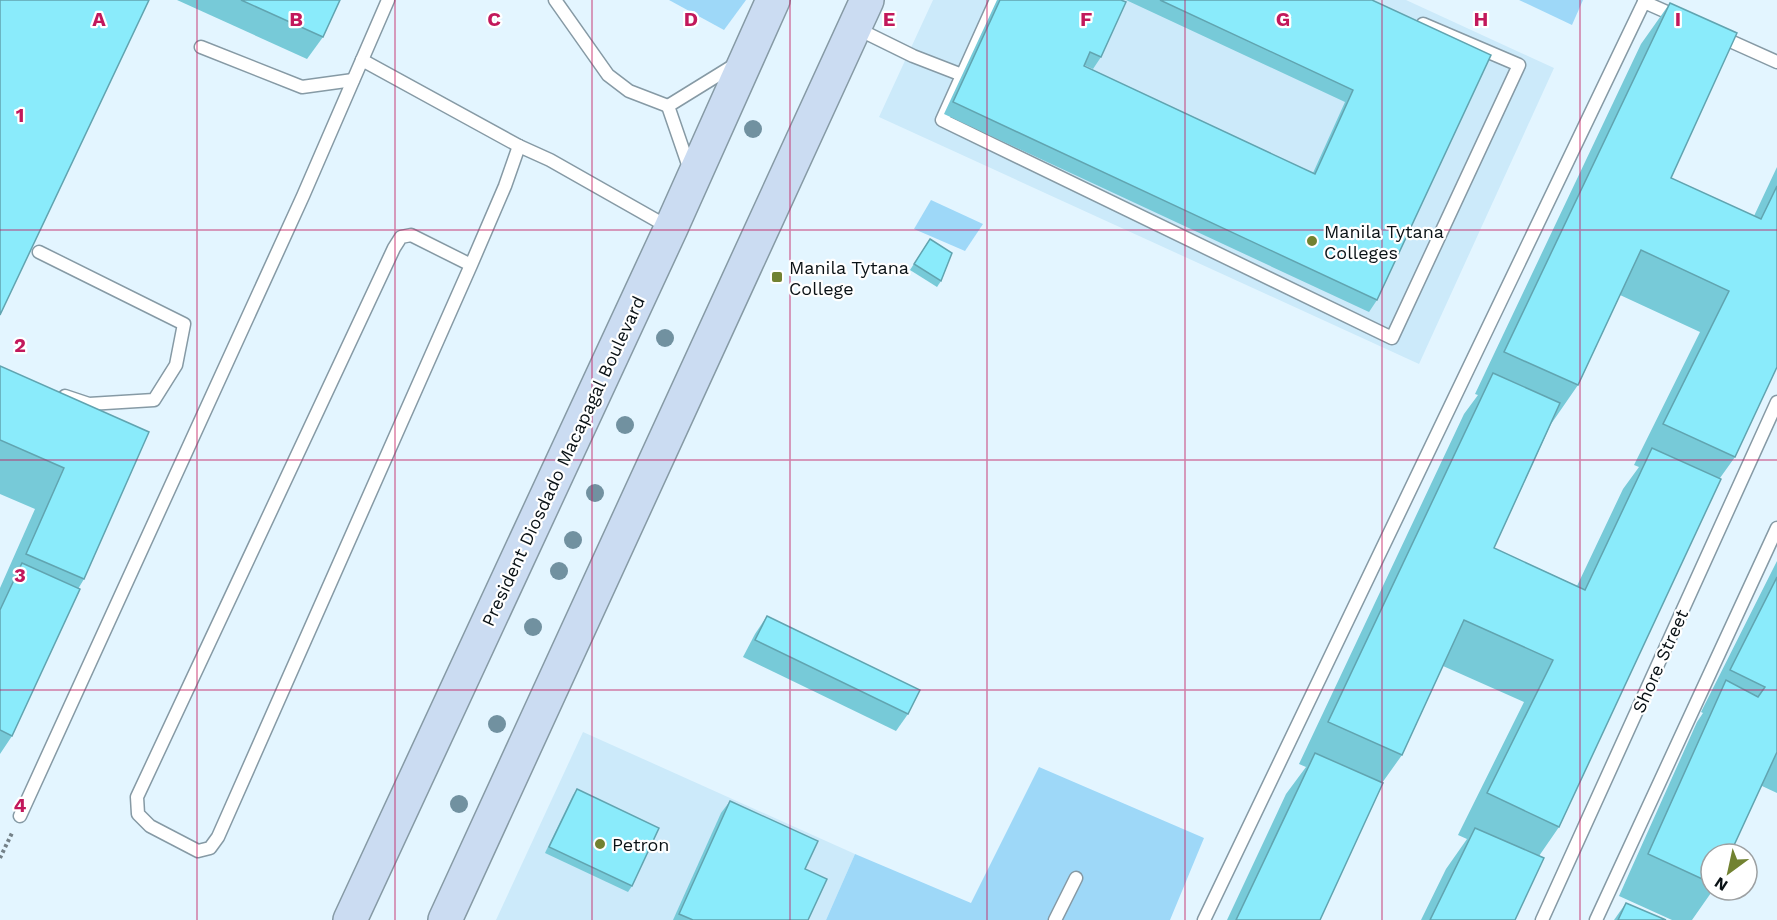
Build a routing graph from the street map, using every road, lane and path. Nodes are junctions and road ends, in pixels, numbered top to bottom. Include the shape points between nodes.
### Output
1 (388, 0) edge
2 (555, 0) edge
3 (773, 0) edge
4 (996, 0) edge
5 (1644, 1) edge
6 (861, 14) edge
7 (1410, 19) edge
8 (1685, 20) edge
9 (1705, 29) edge
10 (201, 47) dead end
11 (747, 58) junction
12 (362, 60) junction
13 (1777, 62) edge
14 (962, 75) junction
15 (353, 80) junction
16 (668, 106) junction
17 (519, 146) junction
18 (694, 179) junction
19 (671, 228) junction
20 (39, 252) edge
21 (471, 265) junction
22 (49, 389) edge
23 (1777, 402) edge
24 (1777, 528) edge
25 (20, 816) joint
26 (0, 858) edge
27 (1076, 878) dead end
28 (350, 920) edge
29 (445, 920) edge
30 (1055, 920) edge
31 (1204, 920) edge
32 (1542, 920) edge
33 (1596, 920) edge

1 - 12 lane
2 - 16 lane via 608,75 629,91
3 - 11 main road, President Diosdado Macapagal Boulevard
4 - 14 lane
5 - 8 lane
5 - 31 lane
6 - 14 lane via 913,56
6 - 29 main road
7 - 14 lane via 1519,65 1392,338 942,120
9 - 13 lane
10 - 15 lane via 302,87
11 - 16 lane
11 - 18 main road, President Diosdado Macapagal Boulevard
12 - 15 lane
12 - 17 lane
15 - 25 lane
16 - 18 lane
17 - 19 lane
17 - 21 lane
18 - 19 main road, President Diosdado Macapagal Boulevard
19 - 28 main road, President Diosdado Macapagal Boulevard
20 - 22 lane via 184,324 176,365 154,400 89,404
21 - 21 lane via 218,837 210,848 198,851 150,826 138,814 136,797 397,242 411,235
23 - 32 lane, Shore Street
24 - 33 lane
25 - 26 path
27 - 30 lane

